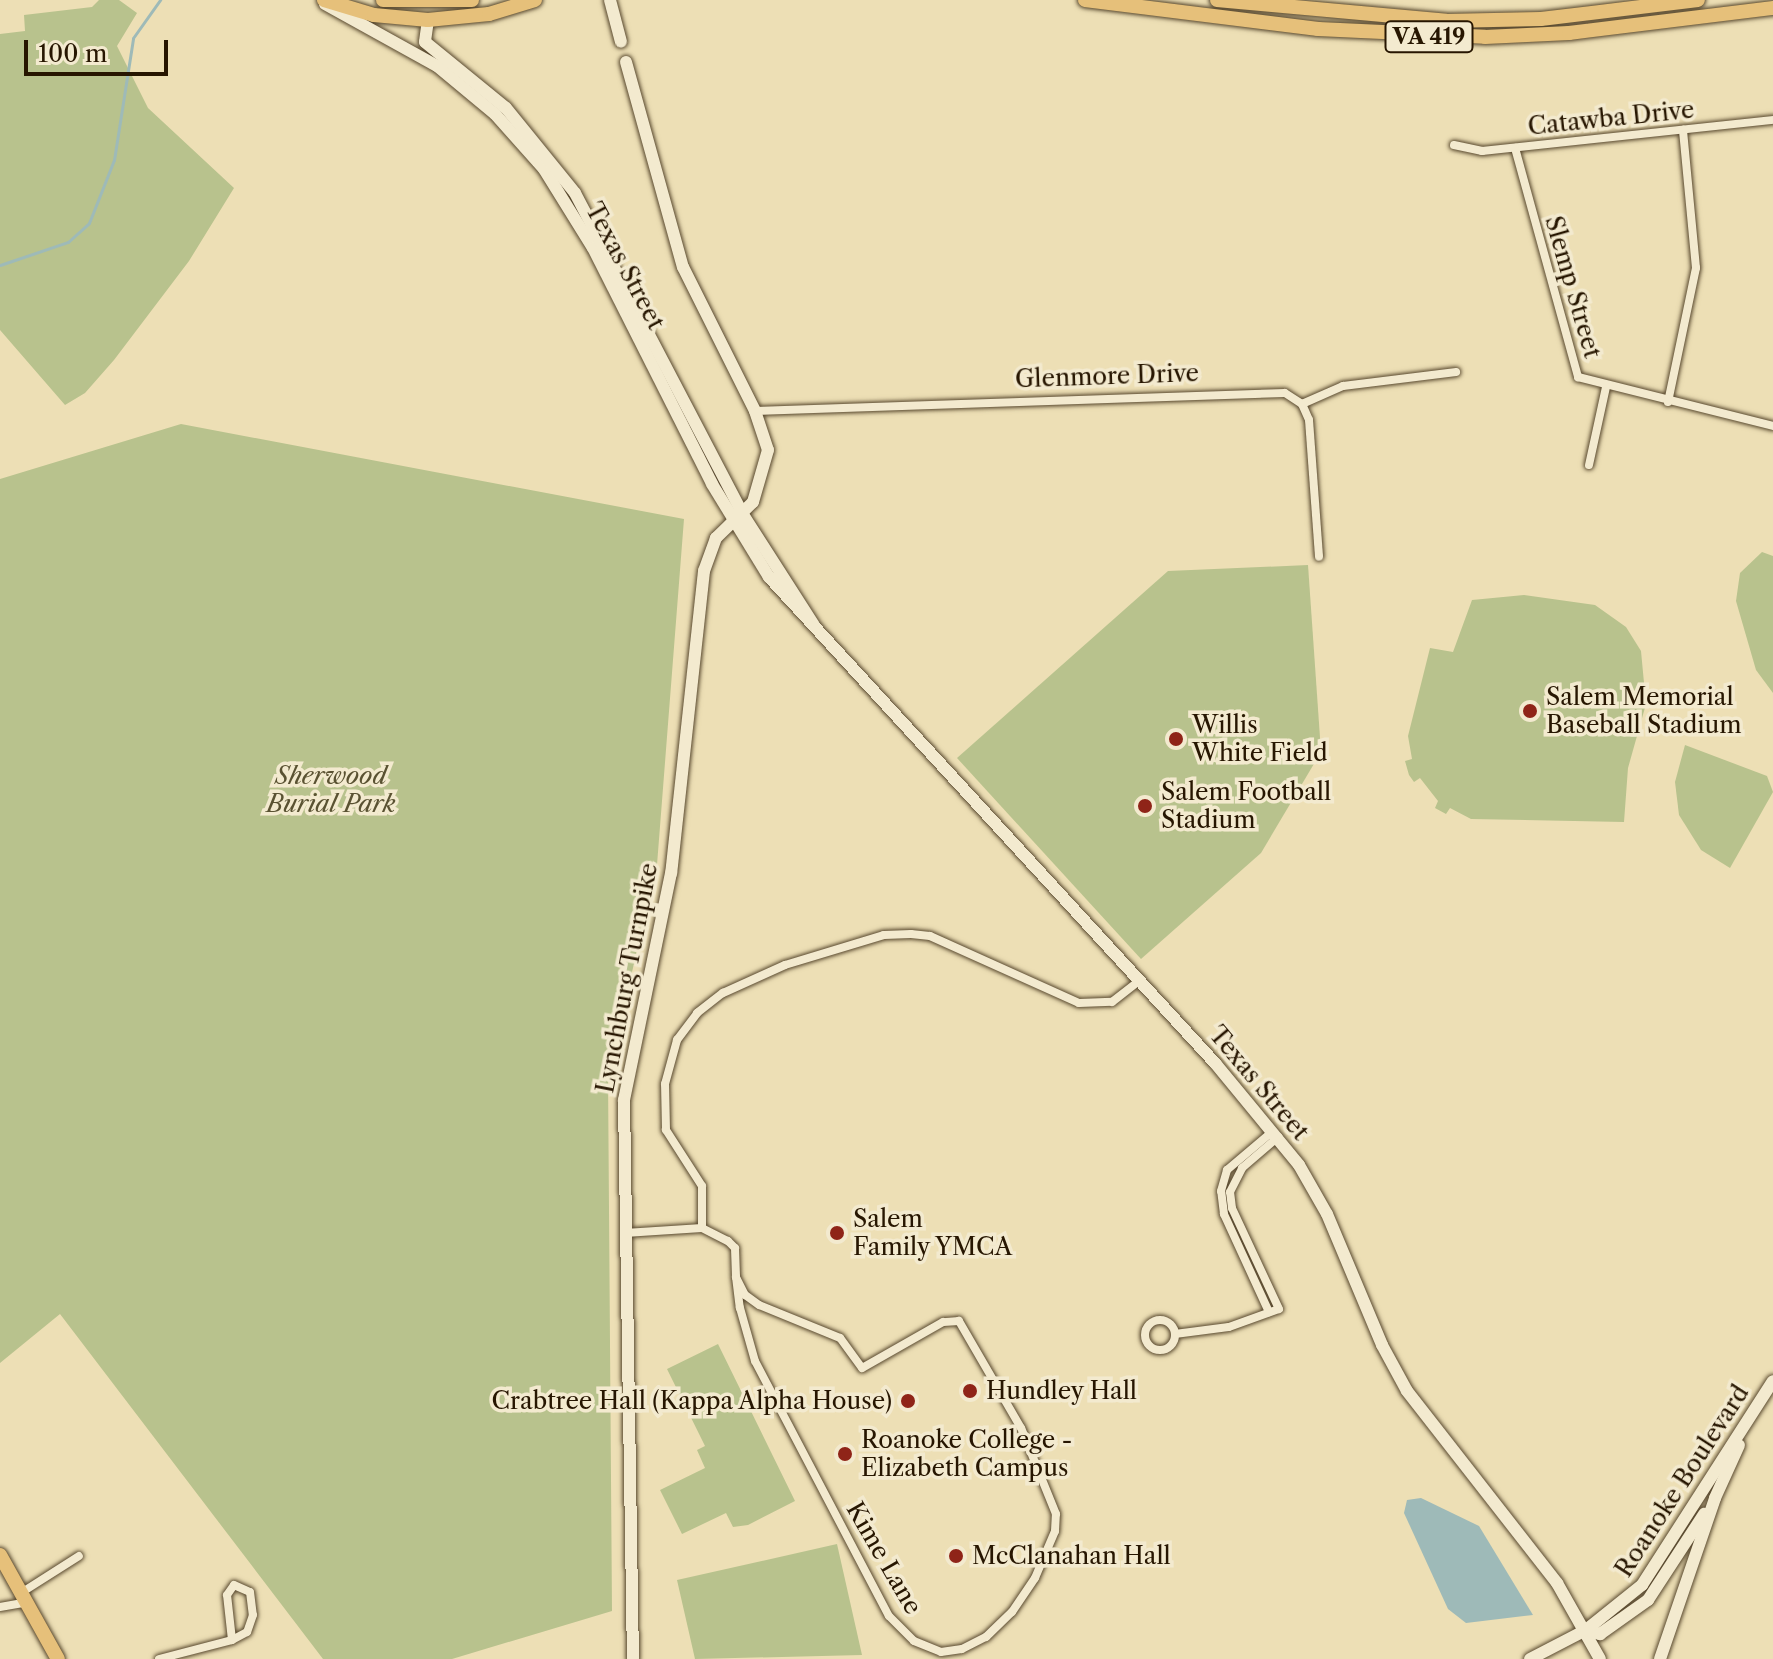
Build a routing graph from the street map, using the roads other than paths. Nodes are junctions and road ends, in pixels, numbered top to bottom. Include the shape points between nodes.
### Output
1 (321, 0) edge
2 (383, 0) edge
3 (472, 0) edge
4 (535, 0) edge
5 (610, 0) edge
6 (1085, 0) edge
7 (1217, 0) edge
8 (1698, 0) edge
9 (1244, 2) edge
10 (1773, 8) edge
11 (1240, 19) junction
12 (428, 20) junction
13 (621, 42) dead end
14 (626, 62) dead end
15 (1773, 120) edge
16 (1683, 130) junction
17 (1454, 145) dead end
18 (1515, 148) junction
19 (1456, 372) dead end
20 (1606, 387) junction
21 (1668, 402) junction
22 (1302, 404) junction
23 (755, 411) junction
24 (1773, 426) edge
25 (1589, 465) dead end
26 (738, 517) junction
27 (1319, 557) dead end
28 (1140, 980) junction
29 (1275, 1134) junction
30 (702, 1228) junction
31 (625, 1233) junction
32 (736, 1277) junction
33 (1175, 1334) dead end
34 (1773, 1381) edge
35 (1754, 1413) junction
36 (1715, 1498) junction
37 (0, 1555) edge
38 (79, 1556) dead end
39 (26, 1596) junction
40 (0, 1607) edge
41 (1586, 1630) junction
42 (232, 1640) junction
43 (58, 1659) edge
44 (159, 1659) edge
45 (633, 1659) edge
46 (1530, 1659) edge
47 (1600, 1659) edge
48 (1660, 1659) edge

1 - 12 main road via 374,15
1 - 26 main road, Texas Street via 437,66 495,114 544,169 593,248
2 - 3 main road
4 - 12 main road via 489,14
5 - 13 main road
6 - 11 main road, VA 419
7 - 9 main road, VA 419
8 - 9 main road, VA 419 via 1541,19 1446,21
9 - 11 street
10 - 11 main road, VA 419 via 1569,33 1485,37 1379,34
12 - 26 main road, Texas Street via 425,42 506,108 575,193
14 - 23 main road, Lynchburg Turnpike via 683,267
15 - 16 street, Catawba Drive
16 - 18 street, Catawba Drive
16 - 21 street via 1696,268
17 - 18 street, Catawba Drive via 1482,151
18 - 20 street, Slemp Street via 1571,367 1585,382
19 - 22 street via 1343,386
20 - 21 street
20 - 25 street, Slemp Street
21 - 24 street
22 - 23 street, Glenmore Drive via 1276,391
22 - 27 street via 1309,420
23 - 26 main road, Lynchburg Turnpike via 768,450 760,484
26 - 28 main road, Texas Street via 792,607
26 - 31 main road, Lynchburg Turnpike via 712,544 704,571 671,873 626,1074
28 - 29 main road, Texas Street
28 - 30 street via 1112,1002 1079,1003 930,936 911,934 884,935 785,965 723,993 684,1028 665,1084 666,1130 702,1186
29 - 33 street via 1227,1170 1221,1191 1224,1214 1274,1311 1229,1327
29 - 41 main road, Texas Street via 1327,1214 1407,1391 1557,1583
30 - 31 street
30 - 32 street, Kime Lane via 722,1235 735,1248
31 - 45 main road, Lynchburg Turnpike
32 - 32 street, Kime Lane via 755,1361 889,1616 909,1638 941,1652 986,1637 1012,1612 1035,1578 1055,1531 1056,1514 1021,1428 959,1321 943,1322 862,1368 840,1338 759,1305 745,1295
34 - 35 main road, Roanoke Boulevard
35 - 36 main road
35 - 41 main road, Roanoke Boulevard via 1642,1585
36 - 41 main road, Roanoke Boulevard via 1648,1600 1600,1634
36 - 48 main road
37 - 39 main road
38 - 39 street
39 - 40 street
39 - 43 main road
41 - 46 main road
41 - 47 main road
42 - 42 street via 251,1628 253,1600 243,1585 234,1585 227,1595
42 - 44 street

